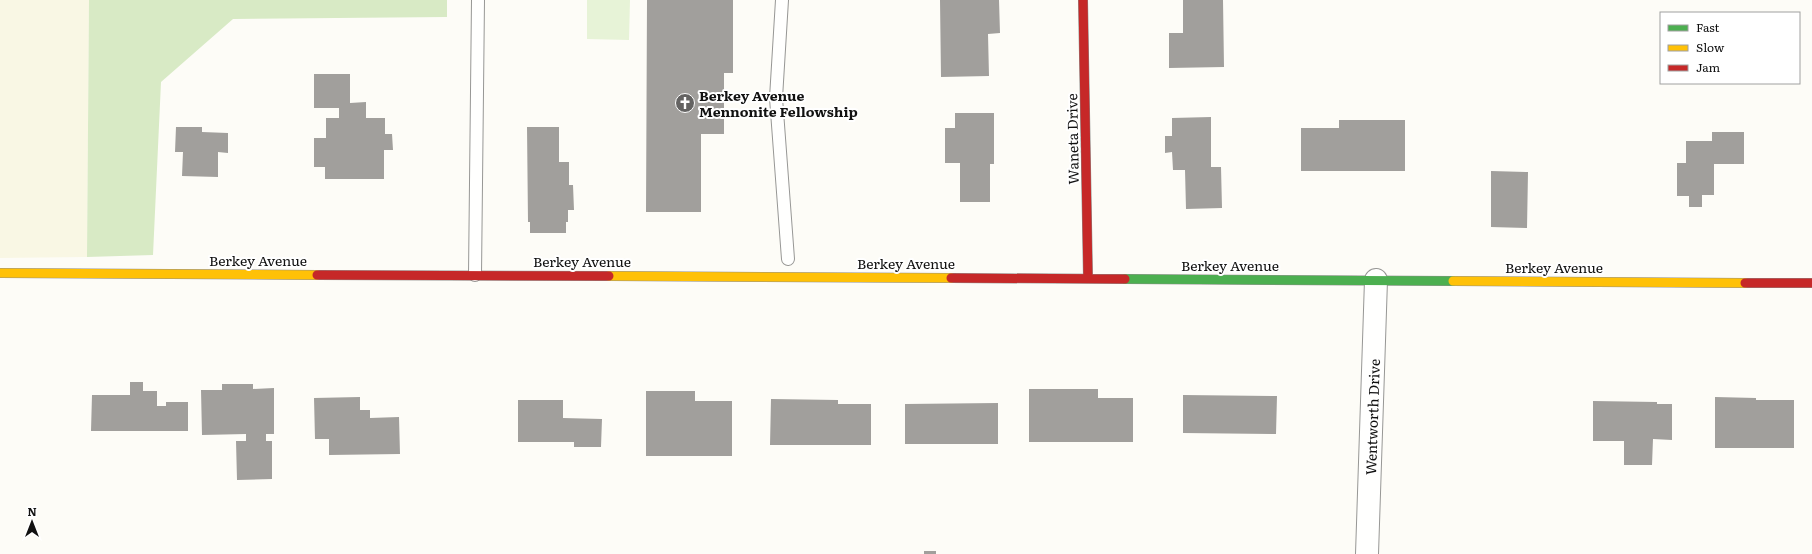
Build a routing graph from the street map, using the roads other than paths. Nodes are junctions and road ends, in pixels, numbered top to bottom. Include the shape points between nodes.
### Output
1 (478, 0) edge
2 (782, 0) edge
3 (1083, 0) edge
4 (788, 259) dead end
5 (0, 273) edge
6 (475, 275) junction
7 (1088, 278) junction
8 (1376, 280) junction
9 (1812, 283) edge
10 (1367, 554) edge

1 - 6 lane
2 - 4 lane via 776,98
3 - 7 street, Waneta Drive
5 - 6 street, Berkey Avenue
6 - 7 street, Berkey Avenue
7 - 8 street, Berkey Avenue
8 - 9 street, Berkey Avenue
8 - 10 street, Wentworth Drive

